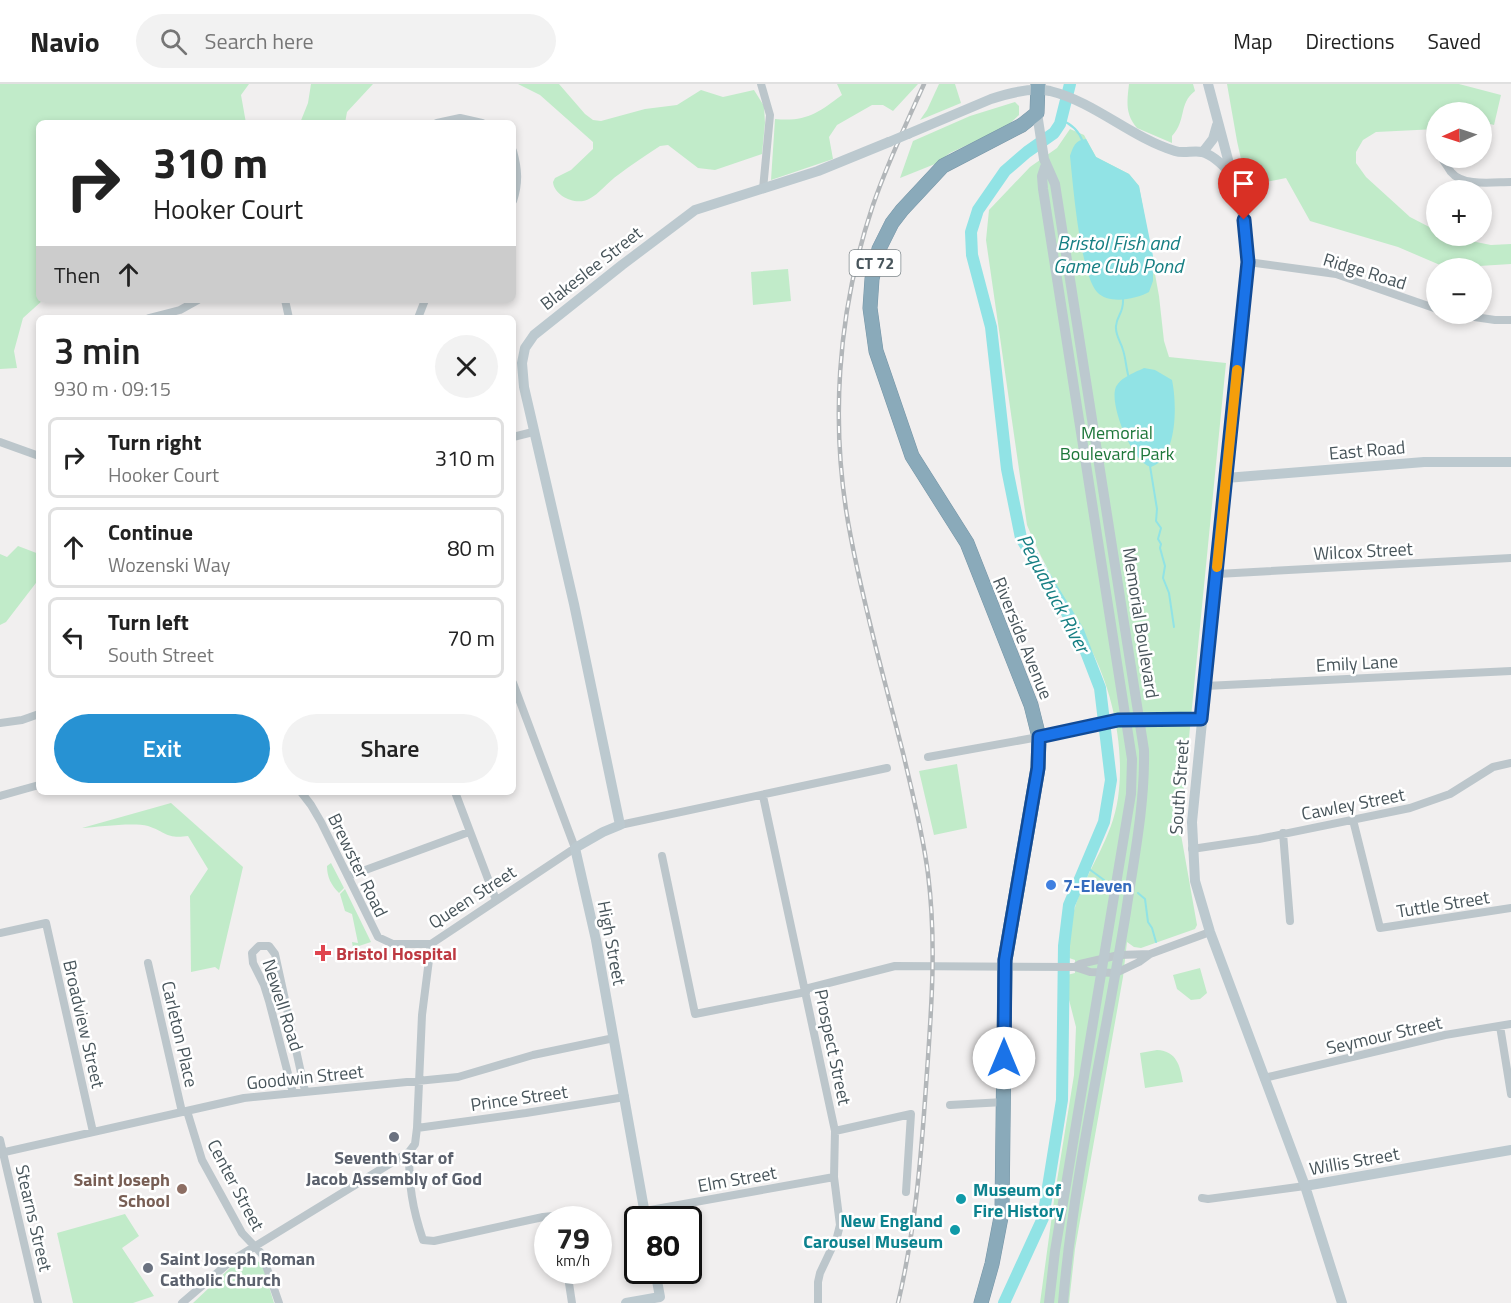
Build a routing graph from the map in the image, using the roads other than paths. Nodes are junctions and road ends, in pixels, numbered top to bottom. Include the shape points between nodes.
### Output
1 (761, 84) edge
2 (1208, 84) edge
3 (1038, 87) edge
4 (1037, 112) junction
5 (451, 120) edge
6 (469, 120) edge
7 (1218, 122) junction
8 (1203, 152) junction
9 (516, 162) edge
10 (1045, 162) junction
11 (1448, 168) edge
12 (1232, 176) junction
13 (1511, 182) edge
14 (763, 189) junction
15 (516, 192) edge
16 (1248, 262) junction
17 (193, 303) edge
18 (1426, 305) edge
19 (161, 315) edge
20 (1492, 320) edge
21 (1511, 320) edge
22 (533, 432) junction
23 (516, 436) edge
24 (0, 442) edge
25 (36, 455) edge
26 (1511, 462) edge
27 (1226, 478) junction
28 (1511, 558) edge
29 (1217, 574) junction
30 (1511, 670) edge
31 (1205, 686) junction
32 (516, 691) edge
33 (36, 715) edge
34 (1201, 719) junction
35 (1126, 720) junction
36 (1140, 720) junction
37 (0, 723) edge
38 (1039, 737) junction
39 (928, 757) dead end
40 (1511, 764) edge
41 (887, 768) dead end
42 (36, 786) edge
43 (303, 795) edge
44 (456, 795) edge
45 (0, 796) edge
46 (763, 796) junction
47 (1353, 820) junction
48 (620, 825) junction
49 (469, 832) junction
50 (1283, 833) junction
51 (575, 848) junction
52 (1192, 849) junction
53 (662, 856) dead end
54 (348, 876) junction
55 (496, 900) junction
56 (1511, 908) edge
57 (1290, 921) dead end
58 (1210, 932) junction
59 (0, 933) edge
60 (431, 944) junction
61 (1150, 954) junction
62 (1119, 955) junction
63 (1103, 958) junction
64 (148, 963) dead end
65 (1075, 967) junction
66 (1005, 968) junction
67 (1100, 973) junction
68 (1116, 973) junction
69 (805, 990) junction
70 (1511, 1024) edge
71 (1500, 1026) junction
72 (614, 1038) junction
73 (1264, 1078) junction
74 (419, 1082) junction
75 (305, 1091) junction
76 (293, 1093) junction
77 (1511, 1094) edge
78 (625, 1097) junction
79 (1004, 1102) junction
80 (950, 1105) dead end
81 (184, 1111) junction
82 (417, 1128) junction
83 (835, 1131) junction
84 (93, 1132) junction
85 (0, 1140) edge
86 (1511, 1150) edge
87 (1, 1152) edge
88 (409, 1152) junction
89 (834, 1177) junction
90 (1305, 1186) junction
91 (906, 1192) dead end
92 (1202, 1198) dead end
93 (644, 1206) edge
94 (691, 1206) edge
95 (534, 1219) edge
96 (254, 1246) junction
97 (570, 1284) edge
98 (658, 1284) edge
99 (661, 1300) edge
100 (38, 1303) edge
101 (182, 1303) edge
102 (279, 1303) edge
103 (573, 1303) edge
104 (626, 1303) edge
105 (818, 1303) edge
106 (981, 1303) edge
107 (1049, 1303) edge
108 (1063, 1303) edge
109 (1342, 1303) edge

1 - 14 street via 770,115
2 - 7 main road, South Street
3 - 4 highway
3 - 8 main road via 1078,101 1150,142 1177,152
3 - 14 main road, Blakeslee Street, bridge via 991,99 841,163
4 - 10 main road, Memorial Boulevard
4 - 38 highway, Riverside Avenue / CT 72 via 1022,125 943,166 909,202 892,222 879,249 870,308 876,351 912,456 966,543 1031,705
5 - 6 street
7 - 8 main road via 1213,139
7 - 12 main road, South Street
8 - 12 main road
9 - 15 street
10 - 35 main road, Memorial Boulevard via 1043,189
10 - 36 main road, Memorial Boulevard via 1055,184
11 - 13 street via 1465,180
12 - 16 main road, South Street via 1244,220
14 - 22 main road, Blakeslee Street via 685,216 534,335 525,348 522,363
16 - 18 street, Ridge Road via 1336,274
16 - 27 main road, South Street
17 - 19 street
20 - 21 street
22 - 23 street
22 - 48 main road, Blakeslee Street
24 - 25 street
26 - 27 main road, East Road via 1424,462
27 - 29 main road, South Street
28 - 29 street, Wilcox Street
29 - 31 main road, South Street
30 - 31 street, Emily Lane
31 - 34 main road, South Street
32 - 51 street, High Street
33 - 37 street
34 - 36 street
34 - 52 main road, South Street
35 - 36 street
35 - 38 street
35 - 63 main road, Memorial Boulevard via 1132,759 1131,794
36 - 62 main road, Memorial Boulevard via 1144,797
38 - 39 street
38 - 66 highway, Riverside Avenue / CT 72 via 1038,768
40 - 47 street, Cawley Street via 1493,767 1450,794 1423,805
41 - 46 street, Queen Street
42 - 45 street
43 - 54 street, Brewster Road
44 - 49 street
46 - 48 street, Queen Street
46 - 69 street, Prospect Street
47 - 50 street, Cawley Street
47 - 56 street, Tuttle Street via 1380,928
48 - 51 main road, Queen Street
49 - 54 street
49 - 55 street
50 - 52 street, Cawley Street
50 - 57 street
51 - 55 street, Queen Street
51 - 72 main road, High Street
52 - 58 main road, South Street via 1195,881
53 - 69 street via 695,1014
54 - 60 street, Brewster Road via 382,940 393,944
55 - 60 street, Queen Street
58 - 61 street
58 - 73 main road, South Street
59 - 84 street, Broadview Street via 46,923
60 - 74 street, Queen Street
61 - 62 street
61 - 68 street
62 - 63 street
62 - 68 main road, Memorial Boulevard
63 - 65 street
63 - 67 main road, Memorial Boulevard
64 - 81 street, Carleton Place
65 - 66 street
65 - 67 street
66 - 69 street via 895,966
66 - 79 highway, Riverside Avenue / CT 72
67 - 68 street
67 - 107 main road, Memorial Boulevard
68 - 108 main road, Memorial Boulevard via 1076,1193
69 - 83 street, Prospect Street
70 - 71 street, Seymour Street
71 - 73 street, Seymour Street via 1445,1035
71 - 77 street
72 - 74 street, Goodwin Street via 533,1054 458,1077
72 - 78 main road, High Street
73 - 90 main road, South Street
74 - 75 street, Goodwin Street
74 - 82 street, Queen Street
75 - 76 street, Goodwin Street
75 - 76 street, Newell Road via 275,954 269,946 260,946 252,953 253,963 267,993
76 - 81 street, Goodwin Street via 244,1098
78 - 82 street, Prince Street
78 - 93 main road, High Street
79 - 80 street
79 - 106 highway, Riverside Avenue / CT 72 via 1002,1212
81 - 84 street, Goodwin Street
81 - 96 street, Center Street via 202,1160 239,1228
82 - 88 street, Queen Street via 415,1144
83 - 89 street, Prospect Street
83 - 91 street via 911,1114
84 - 87 street, Goodwin Street
85 - 87 street, Stearns Street
86 - 90 main road, Willis Street
87 - 100 street, Stearns Street
88 - 95 street via 413,1211 423,1240 434,1241
88 - 96 street
89 - 94 street, Elm Street
89 - 105 street, Prospect Street via 840,1225 820,1273
90 - 92 street, Willis Street
90 - 109 main road, South Street
96 - 101 street via 225,1265
96 - 102 street, Center Street via 265,1260
97 - 103 street
98 - 99 main road
99 - 104 main road

